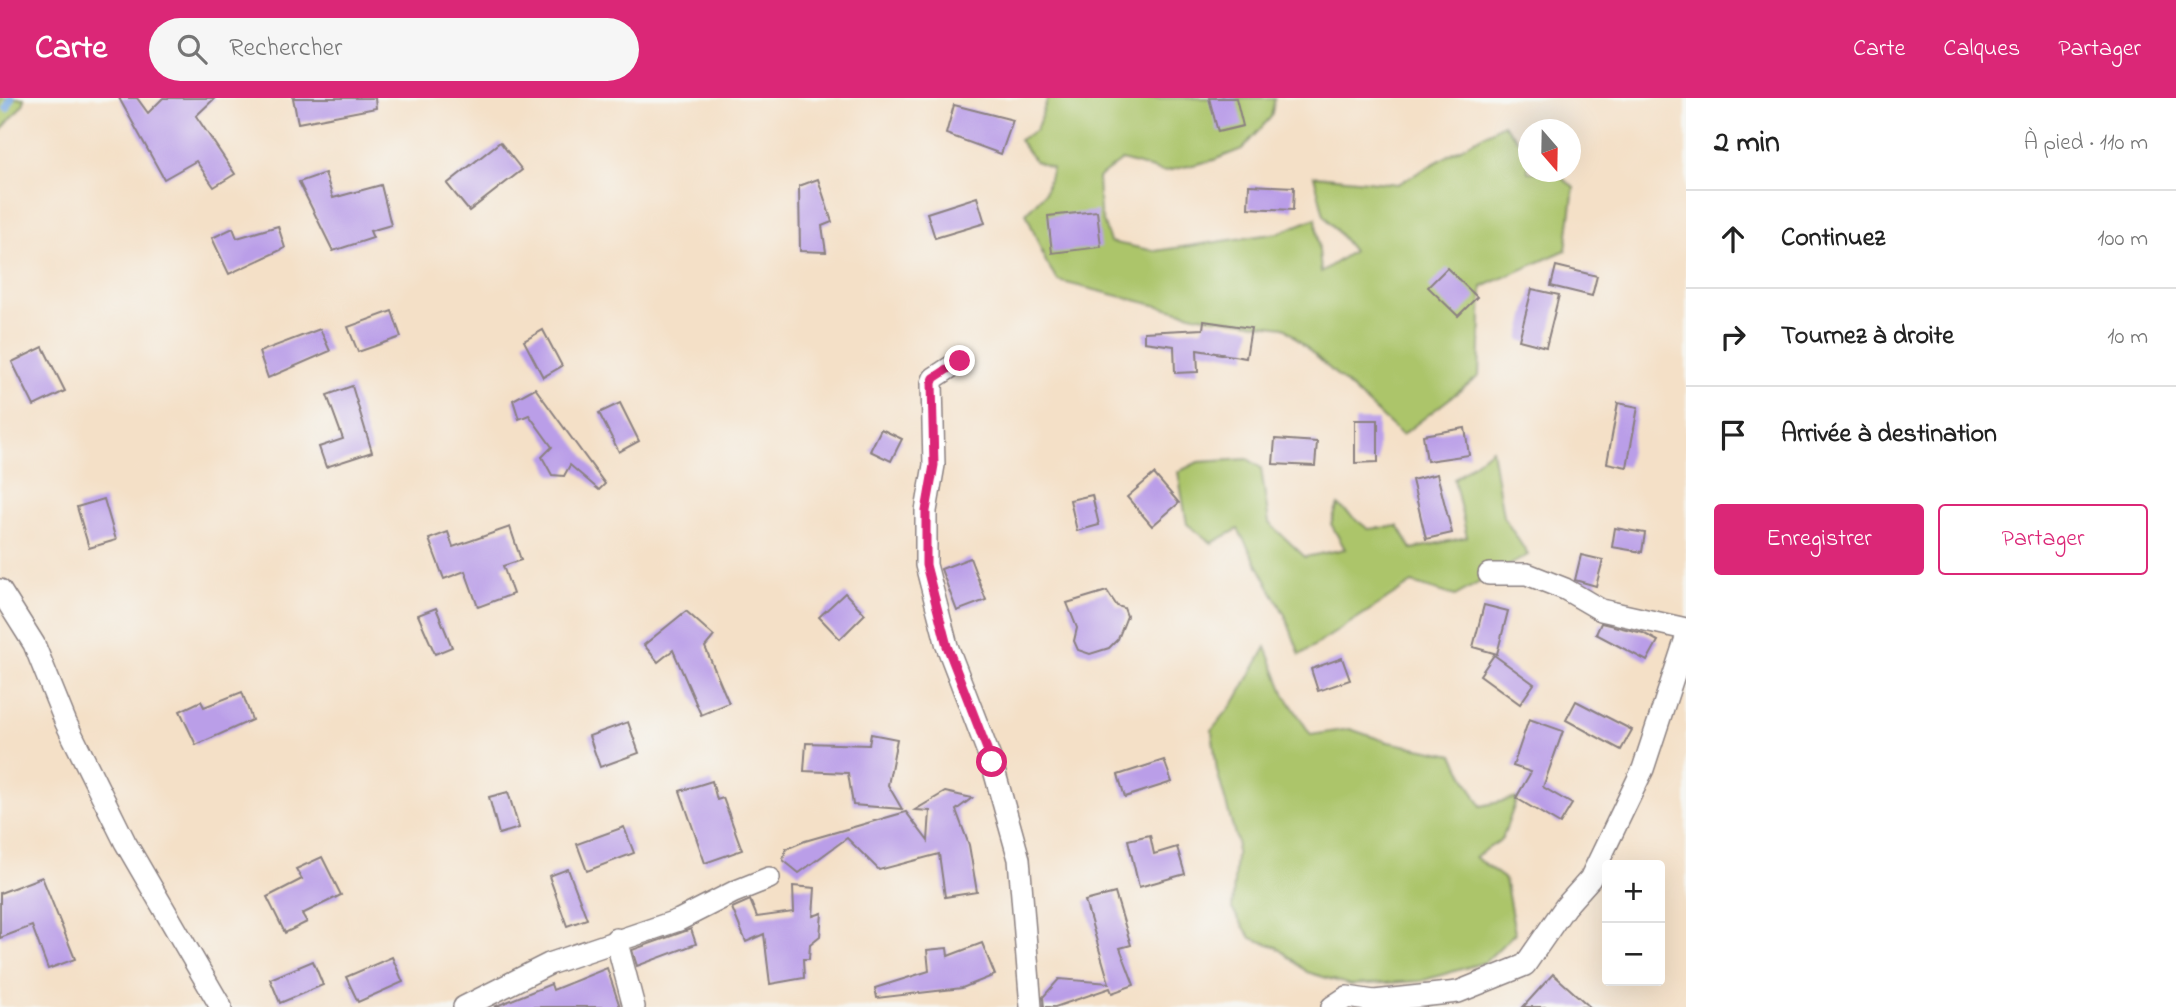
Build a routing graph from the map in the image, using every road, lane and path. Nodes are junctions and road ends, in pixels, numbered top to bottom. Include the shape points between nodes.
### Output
1 (960, 361) dead end
2 (1489, 574) dead end
3 (0, 590) edge
4 (1686, 629) edge
5 (1686, 638) edge
6 (769, 878) dead end
7 (616, 939) junction
8 (221, 1007) edge
9 (464, 1007) edge
10 (634, 1007) edge
11 (1031, 1007) edge
12 (1332, 1007) edge

1 - 11 street via 932,383 934,465 926,511 926,565 947,646 992,762 1018,859
2 - 4 street via 1527,574 1562,587 1601,610
3 - 8 street via 34,644 66,723 125,842
5 - 12 street via 1643,769 1590,879 1523,968 1458,992 1374,1001 1347,997
6 - 7 street via 679,920
7 - 9 street via 550,964
7 - 10 street

